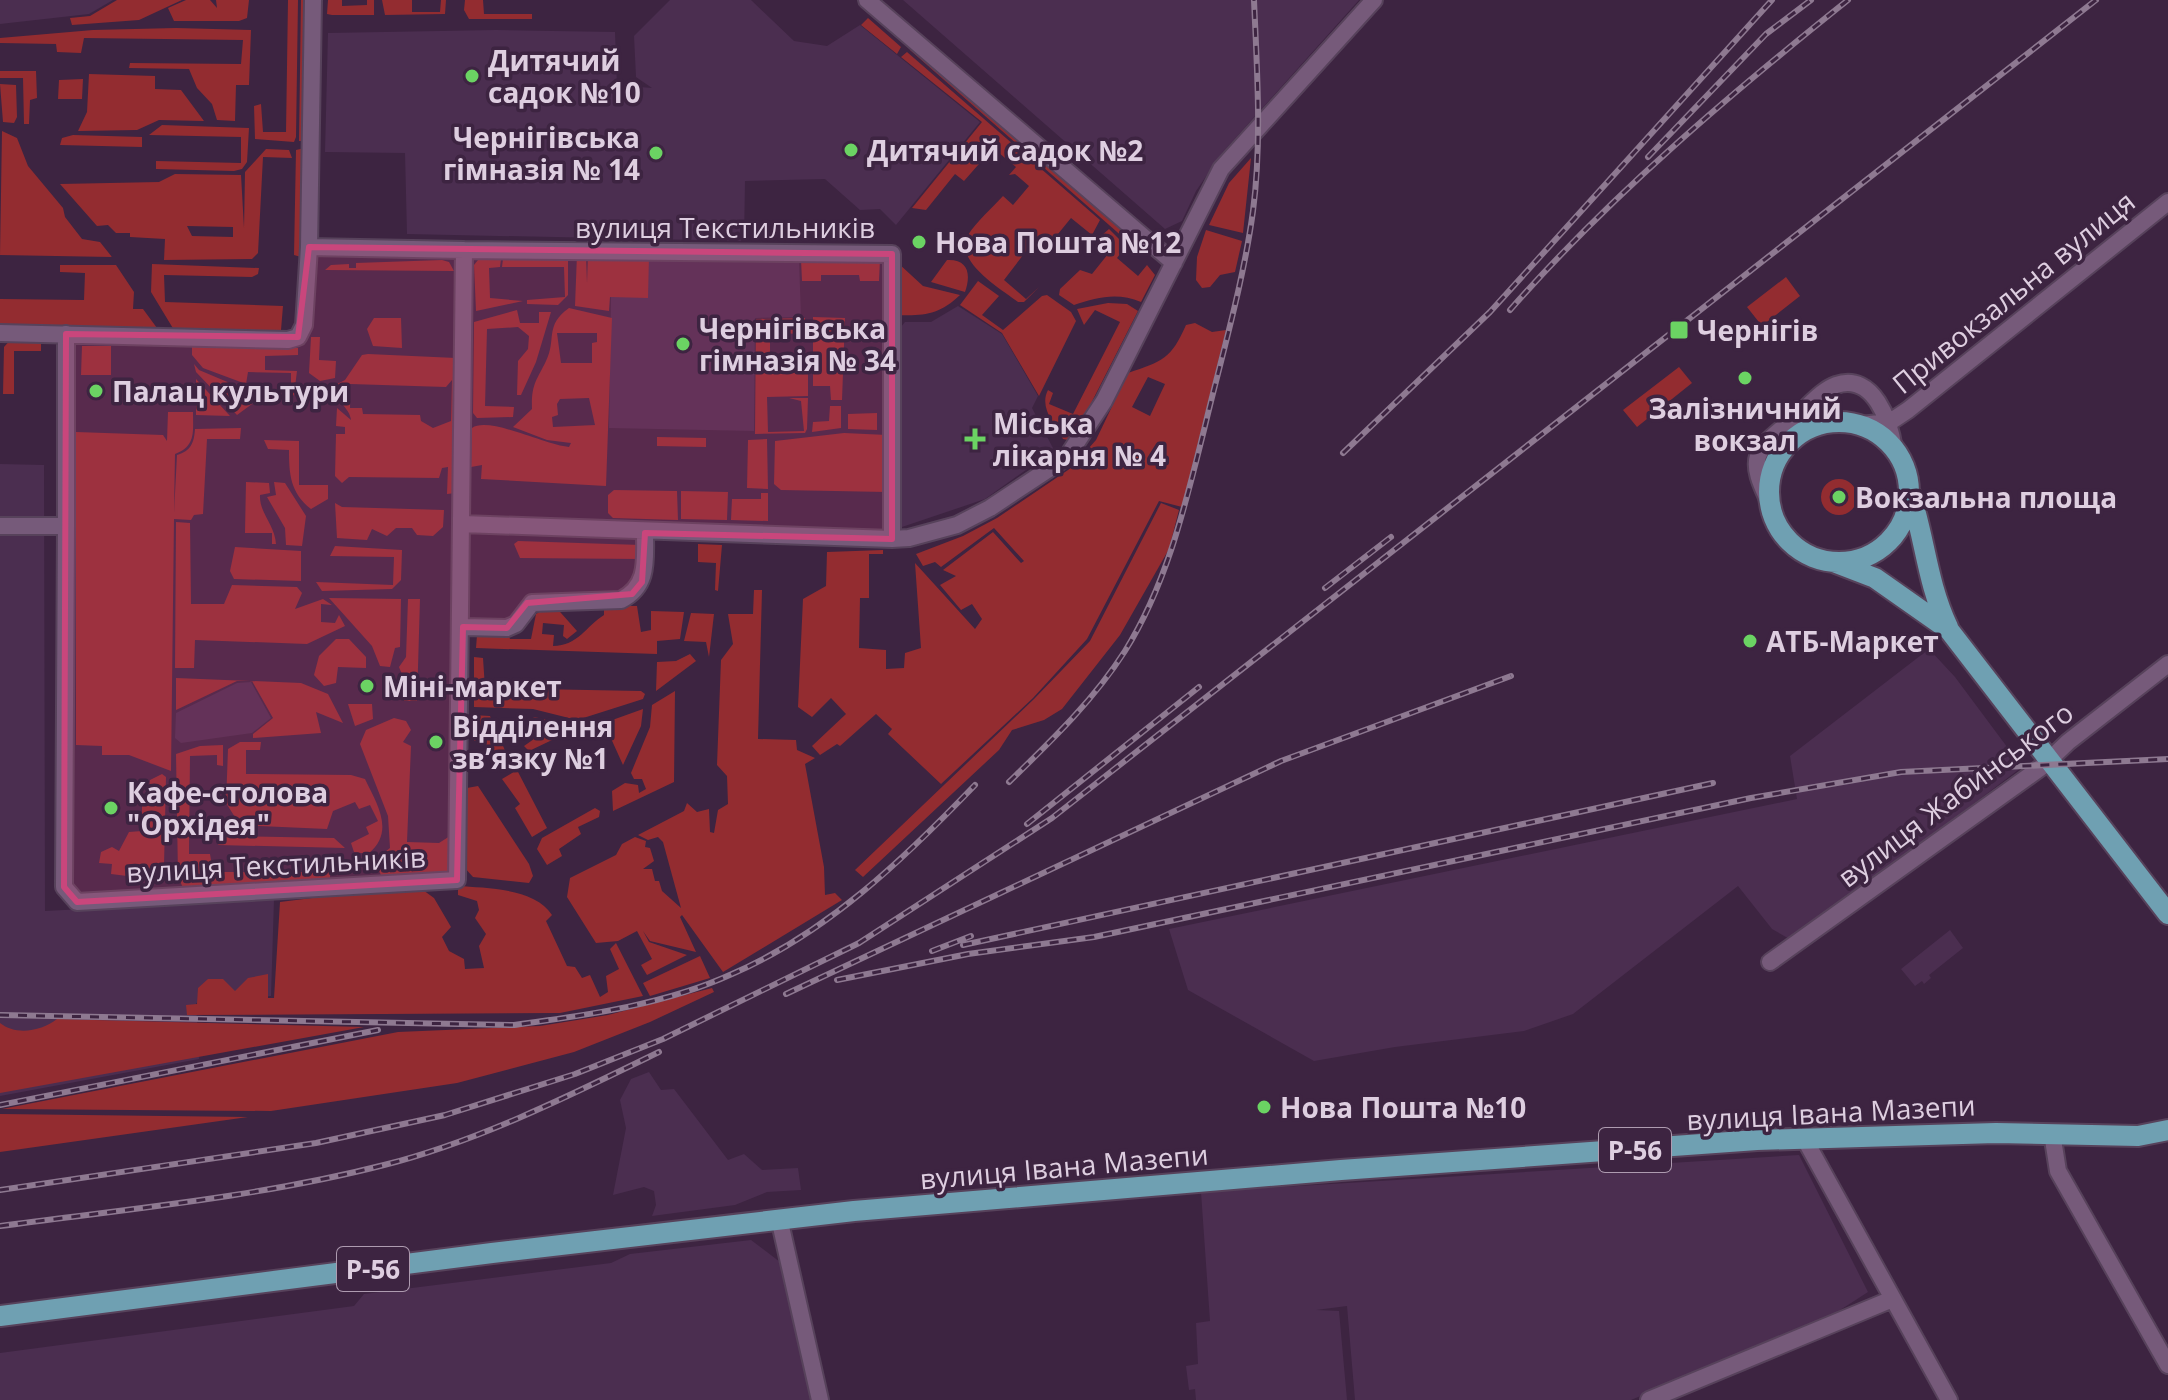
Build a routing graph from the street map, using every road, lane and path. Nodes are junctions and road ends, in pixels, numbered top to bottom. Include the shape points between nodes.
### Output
1 (313, 0) edge
2 (867, 0) edge
3 (1374, 0) edge
4 (2168, 202) edge
5 (309, 247) junction
6 (464, 250) junction
7 (1174, 263) junction
8 (0, 333) edge
9 (66, 334) junction
10 (1824, 393) junction
11 (1890, 422) junction
12 (1860, 425) junction
13 (1791, 440) junction
14 (1766, 443) junction
15 (1894, 449) junction
16 (1909, 488) junction
17 (1770, 504) junction
18 (462, 524) junction
19 (0, 526) edge
20 (66, 526) junction
21 (645, 533) junction
22 (892, 539) junction
23 (1836, 563) junction
24 (463, 627) junction
25 (1949, 630) junction
26 (2168, 664) edge
27 (2050, 760) junction
28 (2168, 914) edge
29 (1770, 962) dead end
30 (2168, 1130) edge
31 (2052, 1133) junction
32 (2138, 1136) junction
33 (1804, 1138) junction
34 (2168, 1144) edge
35 (779, 1218) junction
36 (1890, 1300) junction
37 (0, 1316) edge
38 (2168, 1365) edge
39 (820, 1400) edge
40 (1649, 1400) edge
41 (1949, 1400) edge

1 - 5 street
2 - 7 street
3 - 7 street via 1221,169
4 - 11 street, Привокзальна вулиця
5 - 6 street, вулиця Текстильників
5 - 9 street via 304,325 298,337
6 - 18 street, вулиця Текстильників
6 - 22 street, вулиця Текстильників via 892,254
7 - 22 street via 1104,401 1067,457 957,525
8 - 9 street
9 - 20 street
10 - 11 street via 1848,383 1862,386
10 - 13 street
10 - 14 street
11 - 12 street, Привокзальна вулиця
11 - 15 street, Привокзальна вулиця
12 - 13 main road via 1824,424
12 - 15 main road
13 - 14 street
13 - 17 main road via 1773,468
14 - 17 street via 1757,458
15 - 16 main road
16 - 23 main road via 1907,507 1889,541 1874,553
16 - 25 main road via 1931,587
17 - 23 main road via 1789,542 1805,554
18 - 21 street
18 - 24 street, вулиця Текстильників
19 - 20 street
20 - 24 street, вулиця Текстильників via 64,887 77,902 457,880
21 - 22 street
21 - 24 street via 642,582 621,600 532,603 507,628
23 - 25 main road via 1885,584
25 - 27 main road
26 - 27 street, вулиця Жабинського
27 - 28 main road
27 - 29 street, вулиця Жабинського
30 - 32 main road, вулиця Івана Мазепи / Р-56
31 - 32 main road, вулиця Івана Мазепи / Р-56
31 - 33 main road, вулиця Івана Мазепи / Р-56
31 - 38 street via 2058,1171
32 - 34 main road, вулиця Івана Мазепи / Р-56
33 - 35 main road, вулиця Івана Мазепи / Р-56 via 1341,1170
33 - 36 street
35 - 37 main road, вулиця Івана Мазепи / Р-56
35 - 39 street
36 - 40 street
36 - 41 street

